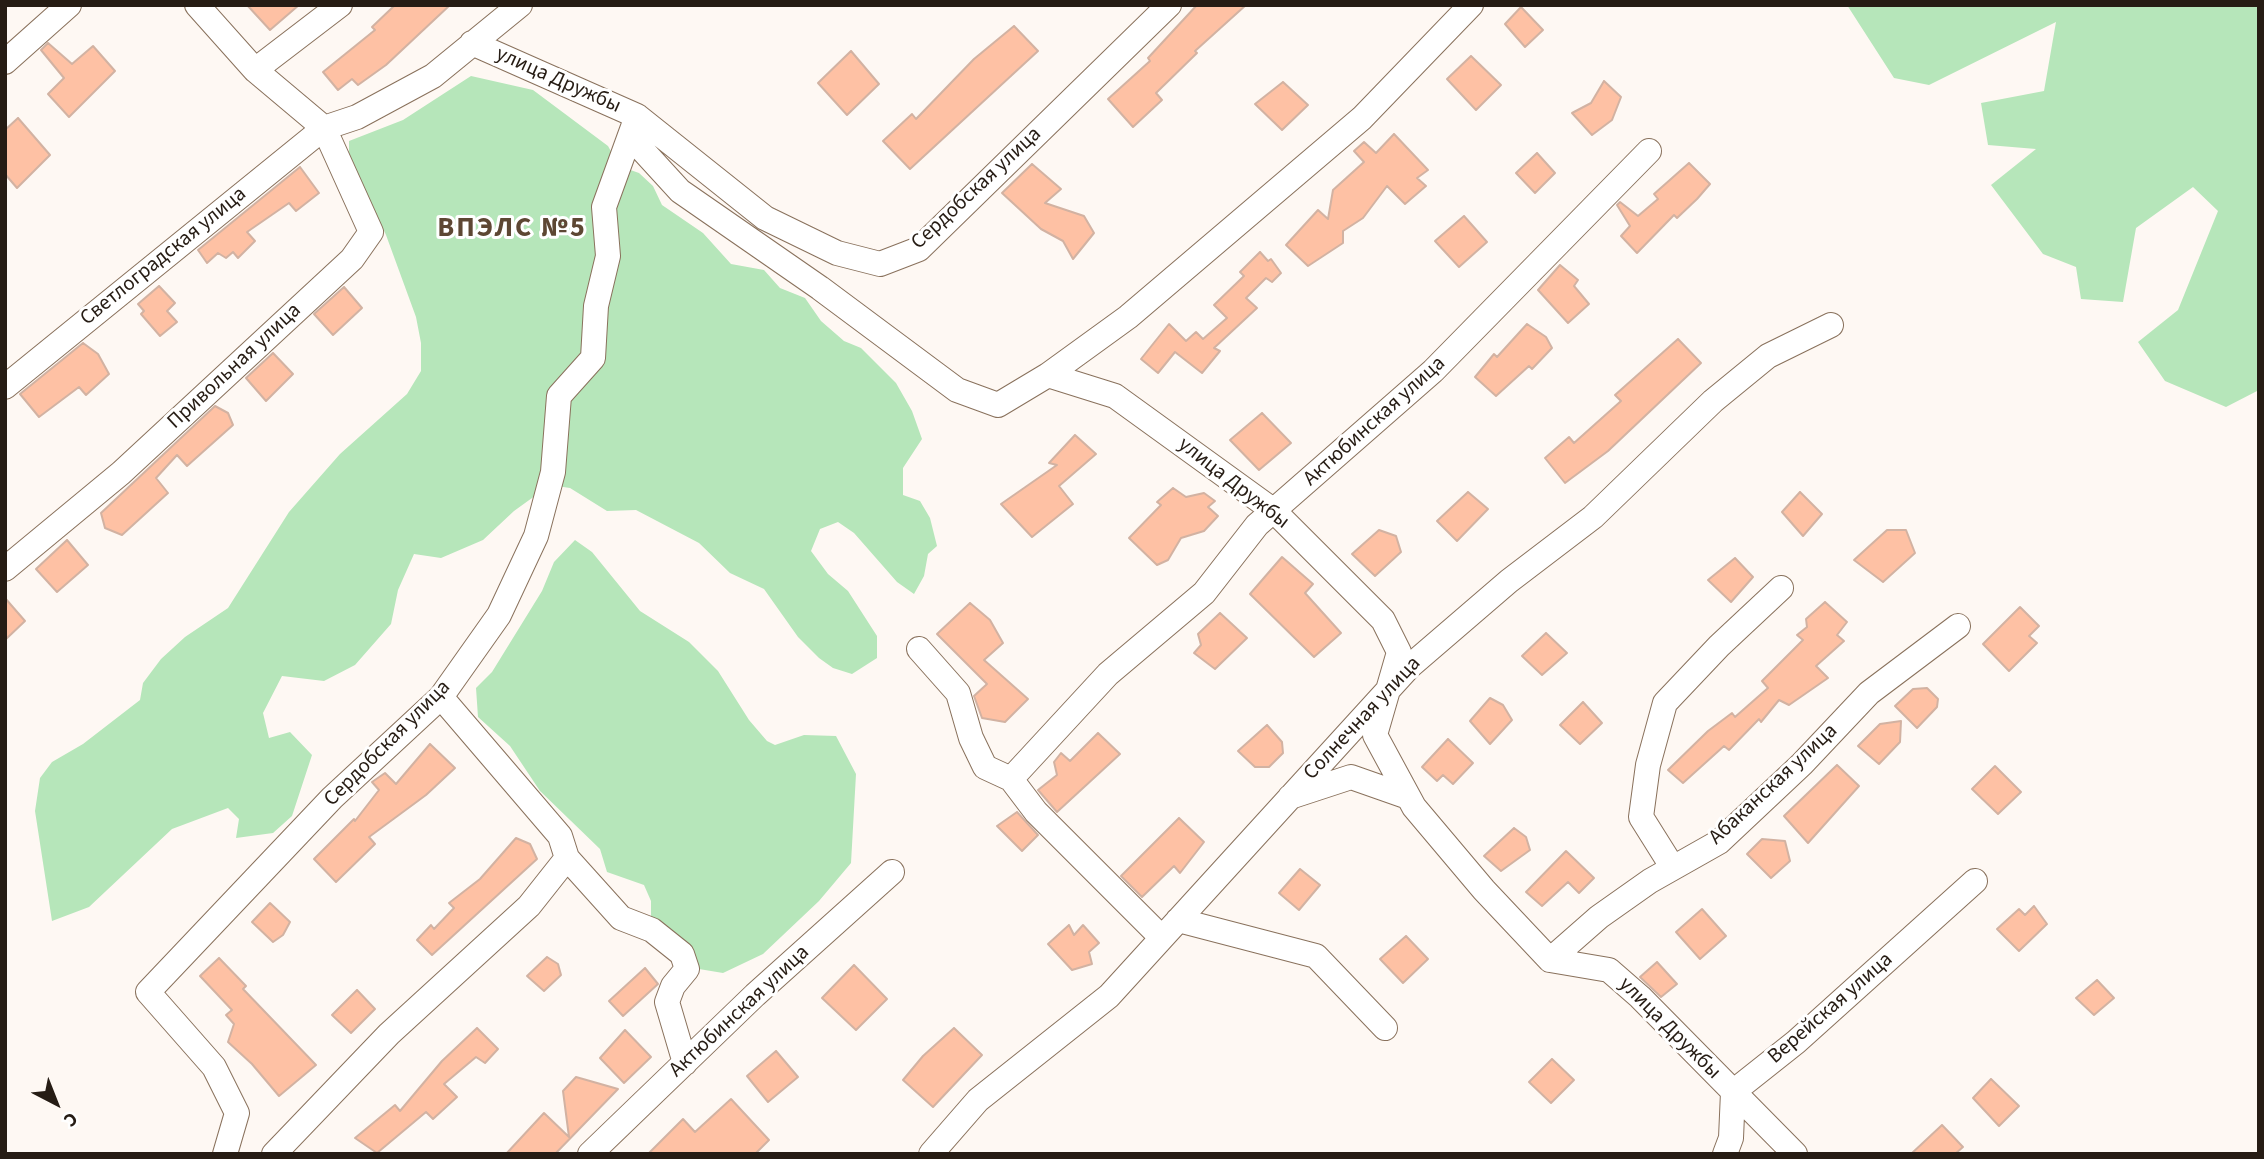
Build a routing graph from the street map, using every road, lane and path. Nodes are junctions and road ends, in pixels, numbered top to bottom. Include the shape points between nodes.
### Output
1 (69, 5) edge
2 (197, 5) edge
3 (340, 5) edge
4 (520, 5) edge
5 (1168, 5) edge
6 (1471, 5) edge
7 (472, 43) junction
8 (5, 62) edge
9 (255, 71) junction
10 (637, 116) junction
11 (324, 128) junction
12 (1649, 151) dead end
13 (1831, 325) dead end
14 (1048, 375) junction
15 (5, 387) edge
16 (1274, 511) junction
17 (5, 569) edge
18 (1781, 588) dead end
19 (1958, 626) dead end
20 (919, 649) dead end
21 (1388, 688) junction
22 (441, 697) junction
23 (1011, 779) junction
24 (1289, 797) junction
25 (1408, 797) junction
26 (567, 858) junction
27 (1673, 868) junction
28 (892, 872) dead end
29 (1975, 881) dead end
30 (1170, 929) junction
31 (1550, 960) junction
32 (1385, 1028) dead end
33 (685, 1063) junction
34 (1733, 1092) junction
35 (225, 1154) edge
36 (274, 1154) edge
37 (590, 1154) edge
38 (931, 1154) edge
39 (1725, 1154) edge
40 (1795, 1154) edge

1 - 8 street
2 - 9 street
3 - 9 street
4 - 7 street
5 - 10 street, Сердобская улица via 919,248 880,264 837,254 765,218
6 - 14 street via 1362,118 1128,317
7 - 10 street, улица Дружбы
7 - 11 street via 433,76 357,117
9 - 11 street
10 - 14 street, улица Дружбы via 637,144 680,191 957,390 998,405
10 - 22 street, Сердобская улица via 604,207 608,256 596,306 593,358 559,396 553,472 536,536 499,615
11 - 15 street, Светлоградская улица
11 - 17 street, Привольная улица via 371,232 352,258 121,473
12 - 16 street, Актюбинская улица via 1433,371
13 - 21 street, Солнечная улица via 1768,356 1713,401 1593,517 1509,581
14 - 16 street, улица Дружбы via 1115,396
16 - 21 street, улица Дружбы via 1383,621 1399,652
16 - 23 street, Актюбинская улица via 1256,526 1204,593 1108,674
18 - 27 street via 1665,703 1648,765 1641,817
19 - 27 street, Абаканская улица via 1869,693 1719,842
20 - 23 street via 958,693 985,767
21 - 24 street, Солнечная улица
21 - 25 street, улица Дружбы via 1375,735
22 - 26 street via 560,836
22 - 35 street, Сердобская улица via 332,798 148,992 214,1067 237,1113
23 - 30 street via 1036,812
24 - 25 street via 1351,777
24 - 30 street, Солнечная улица
25 - 31 street, улица Дружбы via 1484,890
26 - 33 street via 621,918 652,930 682,954 687,969 667,1002
26 - 36 street via 529,906 389,1034
27 - 31 street, Абаканская улица via 1599,917
28 - 33 street, Актюбинская улица
29 - 34 street, Верейская улица via 1796,1042
30 - 32 street via 1316,956
30 - 38 street, Солнечная улица via 1109,996 978,1100
31 - 34 street, улица Дружбы via 1609,970
33 - 37 street, Актюбинская улица
34 - 39 street via 1731,1138
34 - 40 street, улица Дружбы

